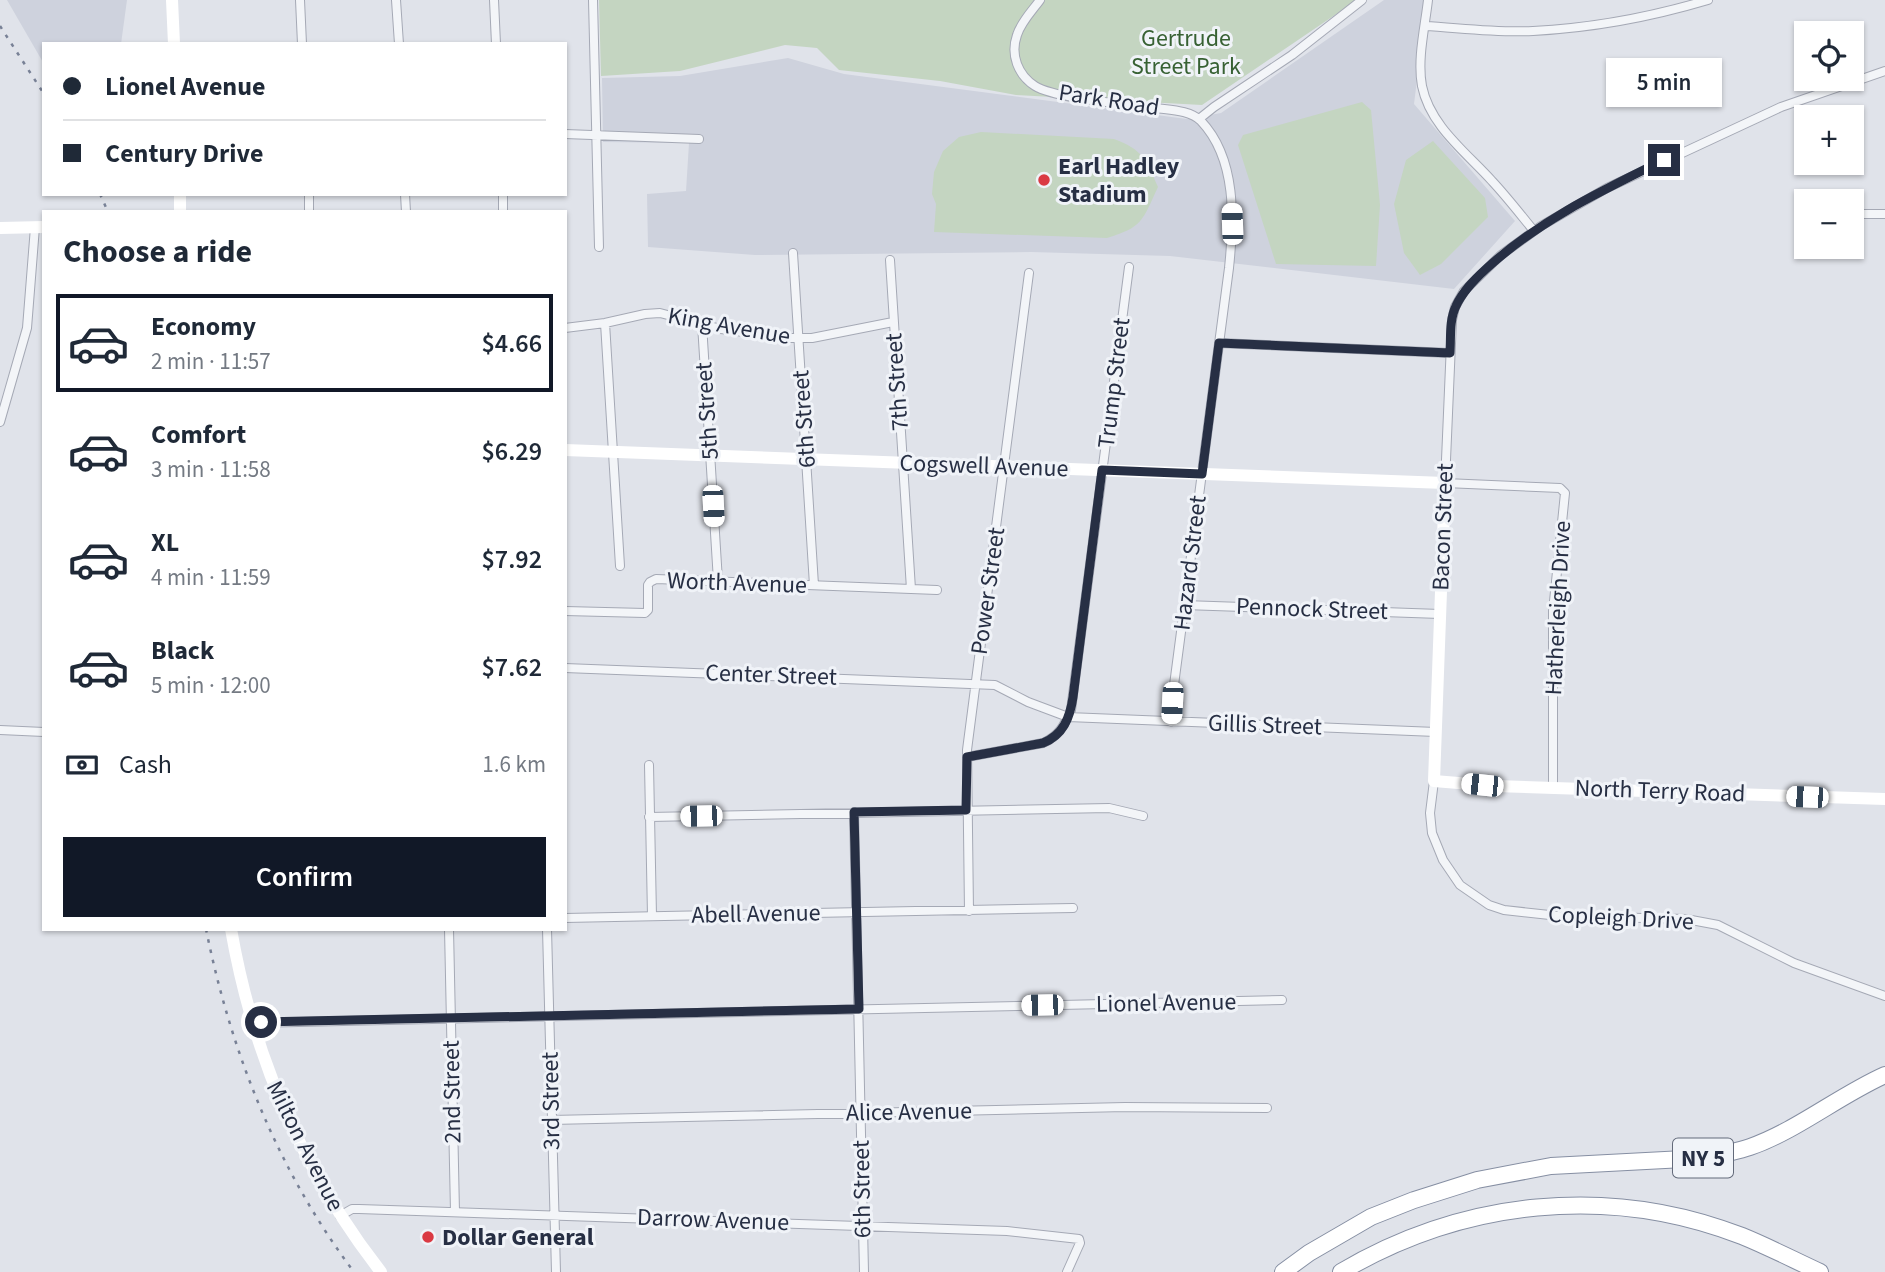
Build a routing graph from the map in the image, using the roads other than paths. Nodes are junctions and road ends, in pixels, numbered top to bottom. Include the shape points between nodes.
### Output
1 (172, 0) edge
2 (300, 0) edge
3 (396, 0) edge
4 (494, 0) edge
5 (593, 0) edge
6 (1040, 0) edge
7 (1362, 0) edge
8 (1428, 0) edge
9 (1708, 0) edge
10 (1425, 26) junction
11 (174, 42) edge
12 (302, 42) edge
13 (399, 42) edge
14 (496, 42) edge
15 (1885, 71) edge
16 (1199, 119) junction
17 (567, 134) edge
18 (598, 135) junction
19 (699, 139) dead end
20 (1864, 214) edge
21 (1885, 214) edge
22 (39, 227) edge
23 (0, 228) edge
24 (1534, 231) junction
25 (600, 247) dead end
26 (793, 253) dead end
27 (890, 260) dead end
28 (1129, 267) dead end
29 (1029, 273) dead end
30 (893, 322) junction
31 (605, 323) junction
32 (702, 324) junction
33 (567, 328) edge
34 (798, 338) junction
35 (1219, 343) junction
36 (1450, 353) junction
37 (0, 422) edge
38 (567, 450) edge
39 (612, 452) junction
40 (710, 456) junction
41 (807, 459) junction
42 (902, 463) junction
43 (1005, 467) junction
44 (1102, 470) junction
45 (1202, 474) junction
46 (1445, 483) junction
47 (620, 566) dead end
48 (718, 581) junction
49 (814, 585) junction
50 (911, 589) junction
51 (937, 590) dead end
52 (1184, 605) junction
53 (567, 611) edge
54 (1440, 614) junction
55 (567, 668) edge
56 (976, 684) junction
57 (1068, 717) junction
58 (1171, 722) junction
59 (0, 730) edge
60 (42, 732) edge
61 (1436, 732) junction
62 (967, 757) junction
63 (649, 765) dead end
64 (1434, 781) junction
65 (1553, 787) junction
66 (1885, 799) edge
67 (966, 810) junction
68 (854, 812) junction
69 (1143, 816) dead end
70 (649, 817) junction
71 (1073, 908) dead end
72 (969, 911) junction
73 (857, 913) junction
74 (652, 916) junction
75 (567, 918) edge
76 (231, 931) edge
77 (449, 931) edge
78 (547, 931) edge
79 (1885, 996) edge
80 (1282, 1000) dead end
81 (859, 1009) junction
82 (549, 1016) junction
83 (450, 1018) junction
84 (252, 1023) junction
85 (1885, 1075) edge
86 (1885, 1086) edge
87 (1857, 1089) junction
88 (1267, 1108) dead end
89 (861, 1113) junction
90 (551, 1120) junction
91 (455, 1212) junction
92 (553, 1215) junction
93 (340, 1216) junction
94 (863, 1225) junction
95 (380, 1272) edge
96 (556, 1272) edge
97 (864, 1272) edge
98 (1067, 1272) edge
99 (1283, 1272) edge
100 (1340, 1272) edge
101 (1820, 1272) edge

1 - 11 street
2 - 12 street
3 - 13 street
4 - 14 street
5 - 18 street
6 - 16 street, Park Road via 1020,28 1014,46 1017,65 1037,87
7 - 16 street
8 - 10 street
9 - 10 street via 1592,26 1530,31
10 - 24 street via 1421,75 1432,113
15 - 24 street, Bacon Street via 1720,134 1607,188
16 - 35 street, Hazard Street via 1217,143 1230,188 1232,238
17 - 18 street
18 - 19 street
18 - 25 street
20 - 21 street
22 - 23 street
22 - 37 street via 27,328
24 - 36 street, Bacon Street via 1464,291 1452,320
26 - 34 street, 6th Street
27 - 30 street, 7th Street
28 - 44 street, Trump Street
29 - 43 street, Power Street
30 - 34 street, King Avenue
30 - 42 street, 7th Street
31 - 32 street, King Avenue via 660,313
31 - 33 street, King Avenue
31 - 39 street
32 - 34 street, King Avenue
32 - 40 street, 5th Street
34 - 41 street, 6th Street
35 - 36 street
35 - 45 street, Hazard Street
36 - 46 street, Bacon Street
38 - 39 street, Cogswell Avenue
39 - 40 street, Cogswell Avenue
39 - 47 street
40 - 41 street, Cogswell Avenue
40 - 48 street, 5th Street
41 - 42 street, Cogswell Avenue
41 - 49 street, 6th Street
42 - 43 street, Cogswell Avenue
42 - 50 street, 7th Street
43 - 44 street, Cogswell Avenue
43 - 56 street, Power Street
44 - 45 street, Cogswell Avenue
44 - 57 street, Trump Street
45 - 46 street, Cogswell Avenue
45 - 52 street, Hazard Street
46 - 54 street, Bacon Street
46 - 65 street, Hatherleigh Drive via 1560,488 1565,493 1552,633
48 - 49 street, Worth Avenue
48 - 53 street, Worth Avenue via 656,579 650,582 645,613
49 - 50 street, Worth Avenue
50 - 51 street, Worth Avenue
52 - 54 street, Pennock Street
52 - 58 street, Hazard Street
54 - 61 street, Bacon Street
55 - 56 street, Center Street
56 - 57 street, Gillis Street via 995,685
56 - 62 street, Power Street
57 - 58 street, Gillis Street
57 - 62 street via 1055,738 1043,743
58 - 61 street, Gillis Street
59 - 60 street
61 - 64 street, Bacon Street
62 - 67 street, Power Street
63 - 70 street
64 - 65 street, North Terry Road
64 - 79 street, Copleigh Drive via 1432,834 1443,860 1460,885 1489,905 1559,916 1686,919 1718,925 1794,963
65 - 66 street, North Terry Road
67 - 68 street
67 - 69 street via 1109,807
67 - 72 street, Power Street
68 - 70 street
68 - 73 street, 6th Street
70 - 74 street
71 - 72 street, Abell Avenue
72 - 73 street, Abell Avenue
73 - 74 street, Abell Avenue
73 - 81 street, 6th Street
74 - 75 street, Abell Avenue
76 - 84 street, Milton Avenue
77 - 83 street, 2nd Street
78 - 82 street, 3rd Street
80 - 81 street, Lionel Avenue
81 - 82 street, Lionel Avenue
81 - 89 street, 6th Street
82 - 83 street, Lionel Avenue
82 - 90 street, 3rd Street
83 - 84 street, Lionel Avenue
83 - 91 street, 2nd Street
84 - 93 street, Milton Avenue via 285,1116
85 - 87 highway, NY 5
86 - 87 highway
87 - 99 highway, NY 5 via 1774,1136 1725,1154 1550,1166 1477,1180 1414,1200 1345,1231
88 - 89 street, Alice Avenue
89 - 90 street, Alice Avenue
89 - 94 street, 6th Street
90 - 92 street, 3rd Street
91 - 92 street, Darrow Avenue
91 - 93 street, Darrow Avenue via 352,1209
92 - 94 street, Darrow Avenue
92 - 96 street, 3rd Street
93 - 95 street, Milton Avenue
94 - 97 street, 6th Street
94 - 98 street, Darrow Avenue via 1075,1237 1079,1247
100 - 101 highway via 1408,1237 1456,1221 1514,1209 1560,1206 1640,1210 1697,1222 1742,1236

